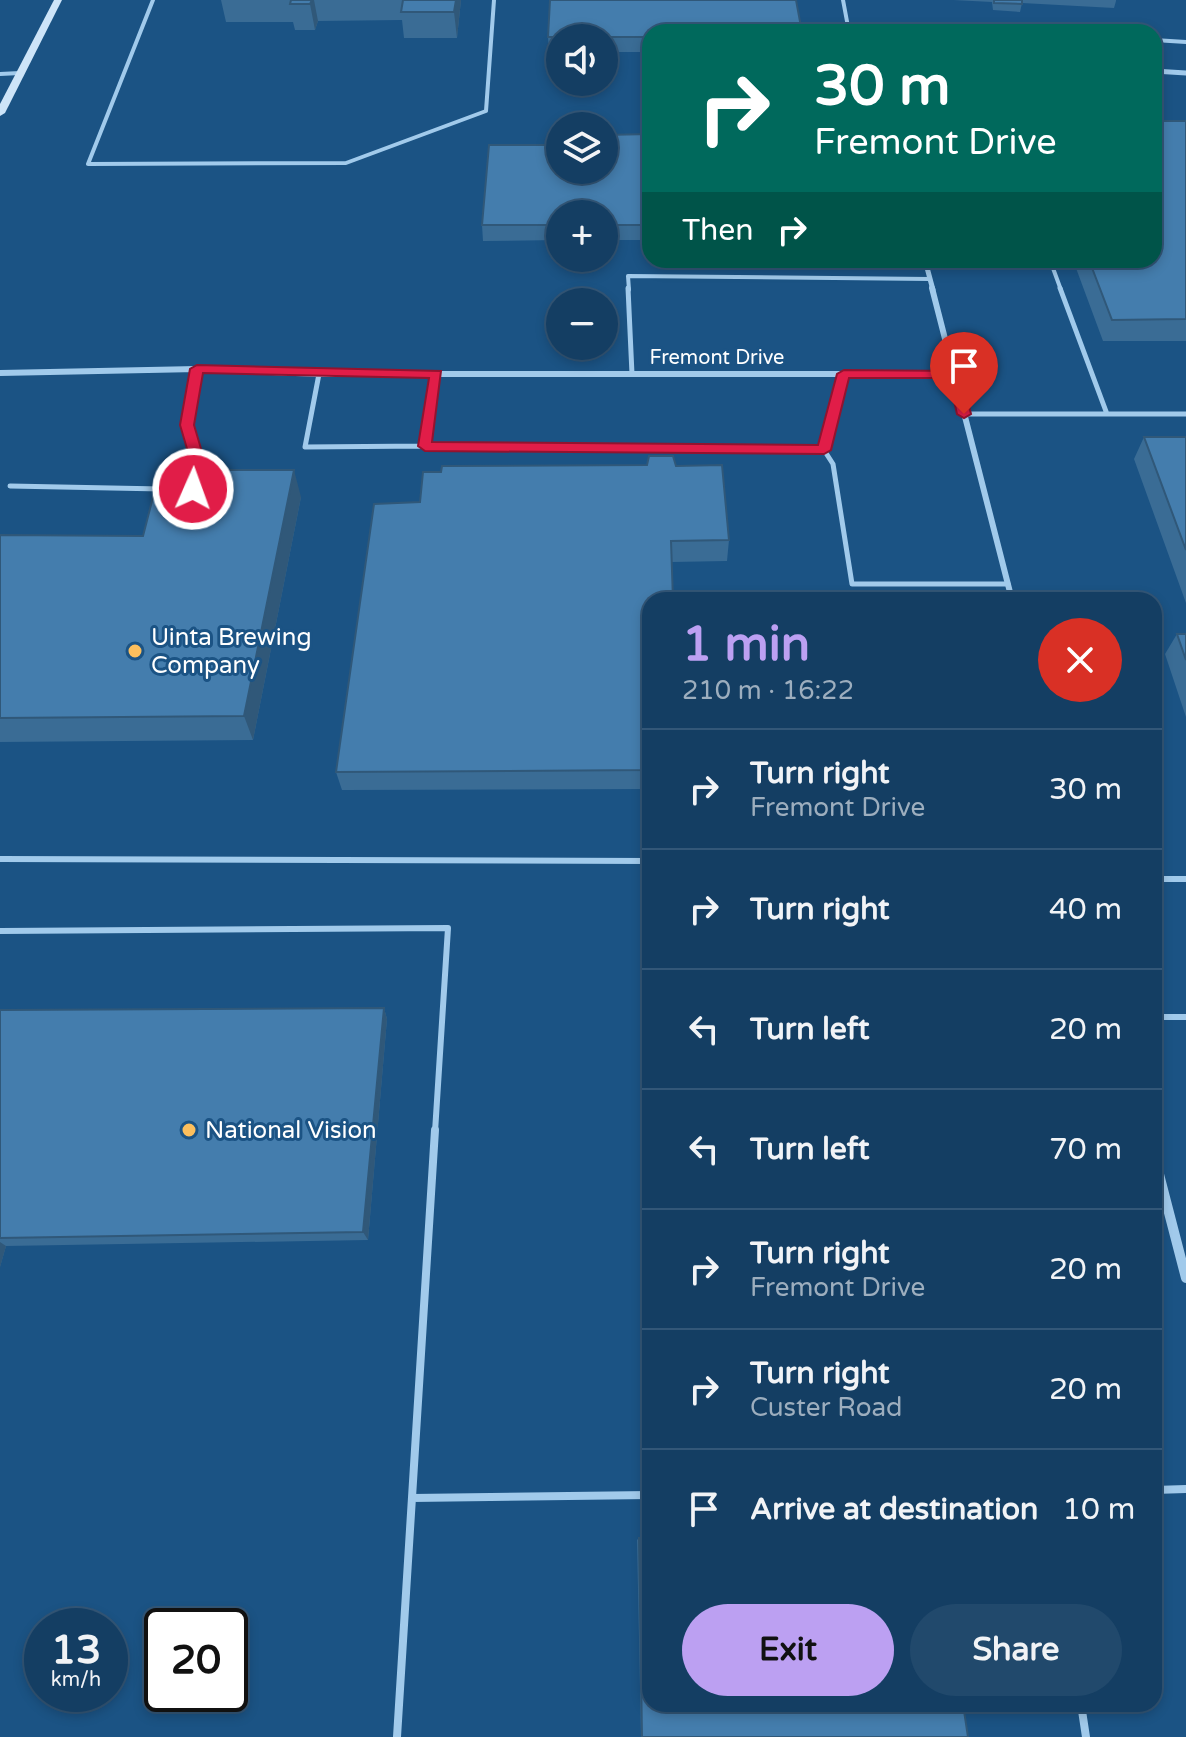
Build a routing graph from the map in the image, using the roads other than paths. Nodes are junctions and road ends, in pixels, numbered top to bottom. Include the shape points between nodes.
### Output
1 (58, 0) edge
2 (153, 0) edge
3 (494, 0) edge
4 (843, 0) edge
5 (848, 24) edge
6 (1162, 40) edge
7 (1186, 42) edge
8 (1162, 72) edge
9 (21, 73) junction
10 (1186, 73) edge
11 (0, 74) edge
12 (0, 113) edge
13 (927, 268) edge
14 (1053, 268) edge
15 (930, 279) junction
16 (197, 369) junction
17 (0, 373) edge
18 (319, 374) junction
19 (437, 374) junction
20 (632, 374) junction
21 (844, 374) junction
22 (955, 374) junction
23 (964, 414) junction
24 (1107, 414) junction
25 (1186, 414) edge
26 (425, 446) junction
27 (824, 450) junction
28 (10, 486) dead end
29 (177, 489) edge
30 (193, 489) edge
31 (1008, 584) junction
32 (1010, 592) edge
33 (0, 859) edge
34 (642, 861) edge
35 (1162, 879) edge
36 (1186, 879) edge
37 (0, 931) edge
38 (1162, 1017) edge
39 (1186, 1017) edge
40 (1162, 1186) edge
41 (1186, 1278) edge
42 (1186, 1489) edge
43 (1162, 1490) edge
44 (642, 1495) edge
45 (412, 1498) junction
46 (1082, 1712) edge
47 (397, 1737) edge
48 (1086, 1737) edge

1 - 9 street
2 - 3 lane via 88,164 346,163 486,111
4 - 5 lane
6 - 7 lane
8 - 10 street
9 - 11 lane
9 - 12 street
13 - 15 street
14 - 24 lane
15 - 20 lane via 628,276
15 - 22 street
16 - 17 street, Fremont Drive
16 - 18 street, Fremont Drive
16 - 30 lane via 187,425 195,452
18 - 19 street, Fremont Drive
18 - 26 lane via 305,447
19 - 20 street, Fremont Drive
19 - 26 lane
20 - 21 street, Fremont Drive
21 - 22 street, Fremont Drive
21 - 27 lane
22 - 23 street
23 - 24 lane
23 - 31 street
24 - 25 lane
26 - 27 lane
27 - 31 lane via 833,464 852,584
28 - 29 lane
31 - 32 street
33 - 34 lane
35 - 36 lane
37 - 45 lane via 448,928
38 - 39 lane
40 - 41 street
42 - 43 lane
44 - 45 lane
45 - 47 lane
46 - 48 lane

